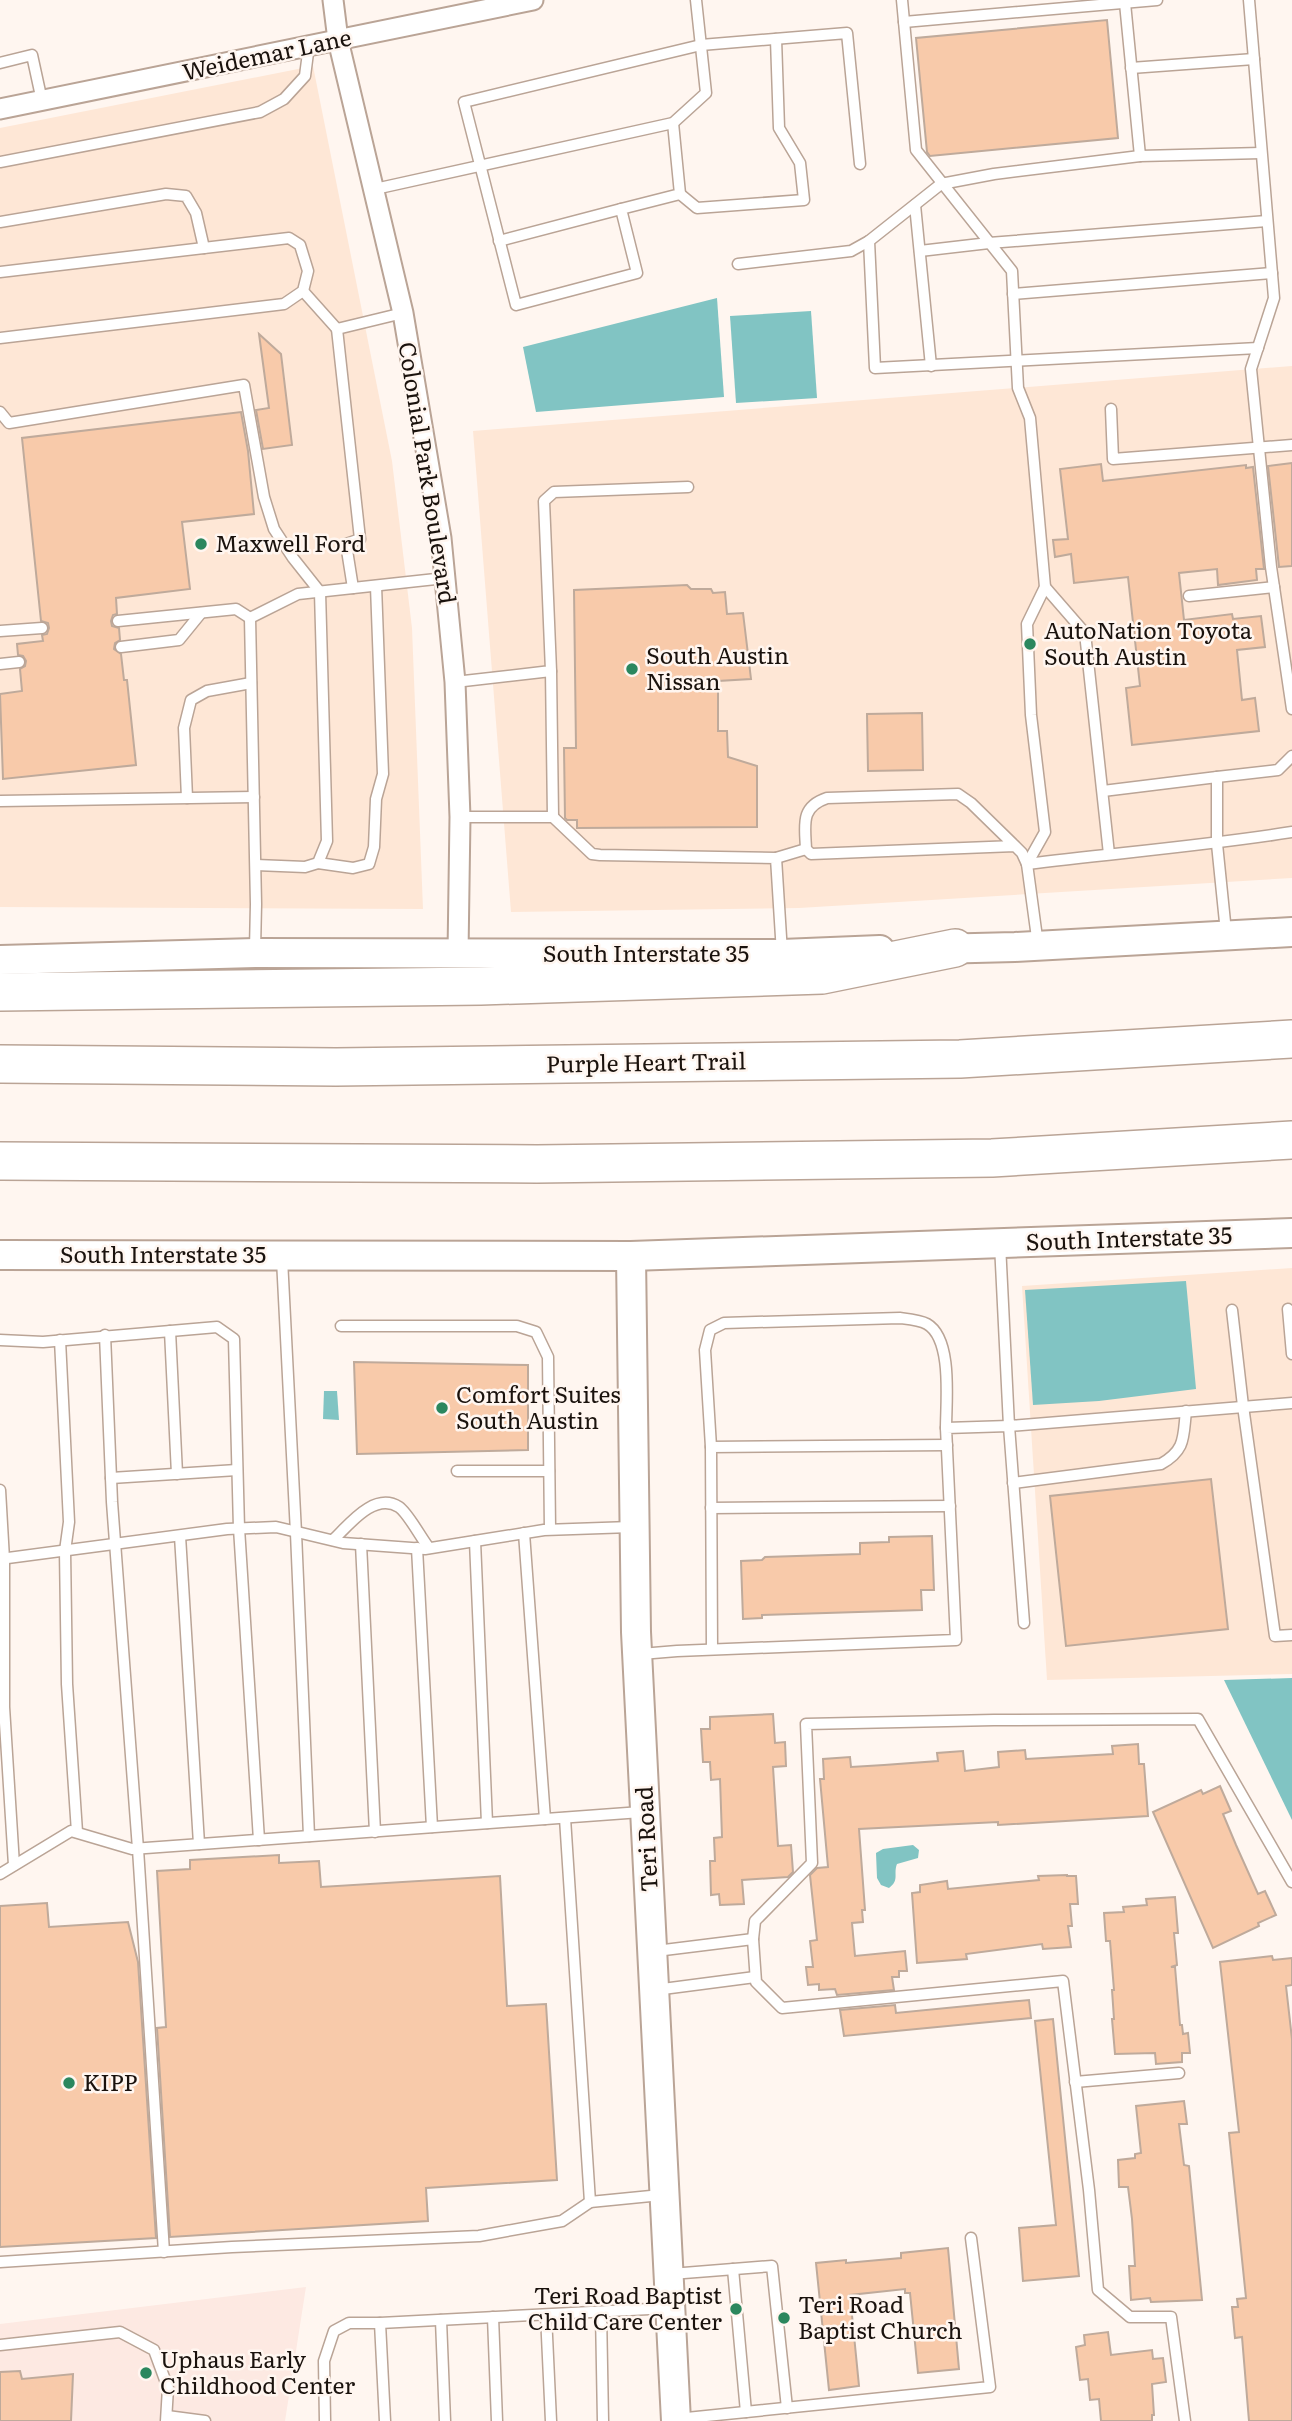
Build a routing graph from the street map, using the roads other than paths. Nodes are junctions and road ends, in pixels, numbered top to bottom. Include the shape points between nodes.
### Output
1 (333, 0) edge
2 (533, 0) edge
3 (696, 0) edge
4 (902, 0) edge
5 (1157, 0) edge
6 (1249, 0) edge
7 (1125, 3) junction
8 (904, 22) junction
9 (776, 38) junction
10 (338, 40) junction
11 (309, 44) junction
12 (701, 45) junction
13 (1254, 59) junction
14 (0, 63) edge
15 (1131, 68) junction
16 (42, 102) junction
17 (0, 109) edge
18 (673, 123) junction
19 (1261, 153) junction
20 (1140, 156) junction
21 (0, 162) edge
22 (860, 164) dead end
23 (479, 165) junction
24 (941, 184) junction
25 (375, 189) junction
26 (680, 194) junction
27 (915, 205) junction
28 (621, 209) junction
29 (1267, 221) junction
30 (0, 222) edge
31 (499, 240) junction
32 (869, 241) junction
33 (989, 243) junction
34 (204, 248) junction
35 (920, 251) junction
36 (738, 264) dead end
37 (0, 272) edge
38 (1272, 274) junction
39 (303, 291) junction
40 (1013, 294) junction
41 (402, 313) junction
42 (337, 329) junction
43 (0, 338) edge
44 (1258, 348) junction
45 (1018, 362) junction
46 (932, 366) junction
47 (1111, 409) dead end
48 (0, 412) edge
49 (1292, 445) edge
50 (1259, 448) junction
51 (688, 486) dead end
52 (444, 578) junction
53 (376, 586) junction
54 (1045, 587) junction
55 (1274, 587) junction
56 (353, 588) junction
57 (320, 592) junction
58 (1189, 596) dead end
59 (201, 613) junction
60 (250, 618) junction
61 (118, 621) dead end
62 (42, 628) dead end
63 (0, 631) edge
64 (121, 648) dead end
65 (19, 662) dead end
66 (0, 664) edge
67 (551, 671) junction
68 (454, 682) junction
69 (251, 683) junction
70 (1292, 709) edge
71 (1292, 755) edge
72 (1217, 778) junction
73 (1103, 791) junction
74 (254, 797) junction
75 (187, 798) junction
76 (0, 802) edge
77 (460, 817) junction
78 (553, 817) junction
79 (1292, 832) edge
80 (1217, 844) junction
81 (1015, 846) junction
82 (806, 849) junction
83 (1109, 854) junction
84 (776, 858) junction
85 (317, 863) junction
86 (1027, 864) junction
87 (256, 865) junction
88 (1292, 932) edge
89 (1227, 936) junction
90 (1038, 945) junction
91 (955, 948) junction
92 (255, 953) junction
93 (458, 953) junction
94 (782, 954) junction
95 (0, 960) edge
96 (0, 992) edge
97 (1292, 1039) edge
98 (0, 1064) edge
99 (1292, 1140) edge
100 (0, 1161) edge
101 (1292, 1233) edge
102 (1000, 1244) junction
103 (0, 1255) edge
104 (281, 1255) junction
105 (631, 1256) junction
106 (1288, 1309) dead end
107 (1232, 1310) dead end
108 (341, 1326) dead end
109 (170, 1331) junction
110 (105, 1335) junction
111 (0, 1340) edge
112 (60, 1340) junction
113 (1292, 1354) edge
114 (1292, 1403) edge
115 (1243, 1406) junction
116 (1186, 1411) junction
117 (1009, 1426) junction
118 (946, 1428) junction
119 (947, 1445) junction
120 (711, 1447) junction
121 (237, 1470) junction
122 (457, 1471) dead end
123 (549, 1471) junction
124 (177, 1474) junction
125 (111, 1478) junction
126 (1013, 1483) junction
127 (0, 1490) edge
128 (950, 1506) junction
129 (711, 1508) junction
130 (635, 1527) junction
131 (239, 1528) junction
132 (550, 1530) junction
133 (296, 1533) junction
134 (524, 1533) junction
135 (180, 1536) junction
136 (333, 1540) junction
137 (475, 1541) junction
138 (361, 1544) junction
139 (116, 1545) junction
140 (423, 1548) junction
141 (65, 1551) junction
142 (2, 1559) edge
143 (1024, 1623) dead end
144 (1292, 1635) edge
145 (712, 1649) junction
146 (637, 1655) junction
147 (645, 1812) junction
148 (565, 1818) junction
149 (545, 1819) junction
150 (487, 1823) junction
151 (432, 1828) junction
152 (77, 1832) junction
153 (375, 1832) junction
154 (309, 1836) junction
155 (259, 1840) junction
156 (200, 1844) junction
157 (138, 1849) junction
158 (14, 1865) junction
159 (0, 1874) edge
160 (1292, 1882) edge
161 (752, 1940) junction
162 (653, 1952) junction
163 (755, 1977) junction
164 (654, 1990) junction
165 (1179, 2073) dead end
166 (1075, 2082) junction
167 (665, 2195) junction
168 (590, 2202) junction
169 (971, 2238) dead end
170 (164, 2252) junction
171 (0, 2262) edge
172 (733, 2269) junction
173 (669, 2274) junction
174 (671, 2308) junction
175 (601, 2312) junction
176 (546, 2315) junction
177 (492, 2317) junction
178 (441, 2320) junction
179 (380, 2323) junction
180 (0, 2345) edge
181 (787, 2408) junction
182 (746, 2412) junction
183 (167, 2419) edge
184 (676, 2420) edge
185 (205, 2421) edge
186 (325, 2421) edge
187 (384, 2421) edge
188 (445, 2421) edge
189 (497, 2421) edge
190 (551, 2421) edge
191 (603, 2421) edge
192 (1185, 2421) edge

1 - 10 street, Colonial Park Boulevard
2 - 10 street, Weidemar Lane
3 - 12 lane
4 - 8 lane
5 - 7 lane
6 - 13 lane
7 - 8 lane
7 - 15 lane
8 - 24 lane via 916,150
9 - 12 lane
9 - 22 lane via 847,33
9 - 26 lane via 779,128 800,163 804,200 696,208
10 - 11 street, Weidemar Lane
10 - 25 street, Colonial Park Boulevard
11 - 16 street, Weidemar Lane
11 - 21 lane via 305,76 284,99 260,112
12 - 18 lane via 706,93
12 - 23 lane via 464,102
13 - 15 lane
13 - 19 lane
14 - 16 lane via 32,55
15 - 20 lane
16 - 17 street, Weidemar Lane
18 - 23 lane
18 - 26 lane
19 - 20 lane
19 - 29 lane
20 - 24 lane
23 - 25 lane
23 - 31 lane
24 - 27 lane
24 - 33 lane
25 - 41 street, Colonial Park Boulevard
26 - 28 lane
27 - 32 lane
27 - 35 lane
28 - 31 lane
28 - 31 lane via 637,273 516,304
29 - 33 lane
29 - 38 lane
30 - 34 lane via 166,194 186,196 197,213
32 - 36 lane via 851,251
32 - 46 lane via 875,368
33 - 35 lane
33 - 40 lane via 1012,271
34 - 37 lane
34 - 39 lane via 289,238 300,245 308,271
35 - 46 lane
38 - 40 lane
38 - 44 lane via 1274,298
39 - 42 lane
39 - 43 lane via 284,304
40 - 45 lane
41 - 42 lane
41 - 52 street, Colonial Park Boulevard
42 - 56 lane via 360,539 346,544
44 - 45 lane
44 - 50 lane via 1251,369
45 - 46 lane
45 - 54 lane via 1018,388 1030,418
47 - 50 lane via 1113,459
48 - 57 lane via 9,423 244,385 274,529
49 - 50 lane
50 - 55 lane
51 - 67 lane via 554,492 544,501
52 - 53 lane
52 - 68 street, Colonial Park Boulevard
53 - 56 lane
53 - 85 lane via 383,774 376,799 374,848 369,864 353,868
54 - 73 lane via 1085,633
54 - 86 lane via 1027,624 1031,715 1045,832
55 - 58 lane
55 - 70 lane
56 - 57 lane
57 - 60 lane via 298,594
57 - 85 lane via 327,841
59 - 60 lane via 236,609
59 - 61 lane
59 - 64 lane via 178,640
60 - 69 lane
62 - 63 lane
65 - 66 lane
67 - 68 lane
67 - 78 lane
68 - 77 street, Colonial Park Boulevard
69 - 74 lane
69 - 75 lane via 207,691 191,700 184,727
71 - 72 lane via 1278,770
72 - 73 lane
72 - 80 lane
73 - 83 lane
74 - 75 lane
74 - 87 lane
75 - 76 lane
77 - 78 lane
77 - 93 street, Colonial Park Boulevard
78 - 84 lane via 592,854
79 - 80 lane
80 - 83 lane
80 - 89 lane
81 - 82 lane via 811,854
81 - 82 lane via 971,803 950,793 814,802 808,808
81 - 86 lane
82 - 84 lane
83 - 86 lane
84 - 94 lane
85 - 87 lane via 305,867
86 - 90 lane
87 - 92 lane
88 - 89 main road, South Interstate 35
89 - 90 main road, South Interstate 35
90 - 91 main road, South Interstate 35
91 - 94 main road, South Interstate 35
91 - 96 highway via 822,975 481,986
92 - 93 main road, South Interstate 35
92 - 95 main road, South Interstate 35
93 - 94 main road, South Interstate 35
97 - 98 highway, Purple Heart Trail via 960,1059 336,1067
99 - 100 highway via 979,1158 537,1164
101 - 102 main road, South Interstate 35
102 - 105 main road, South Interstate 35
102 - 117 lane
103 - 104 main road, South Interstate 35
104 - 105 main road, South Interstate 35
104 - 133 lane
105 - 130 main road, Teri Road
106 - 113 lane
107 - 115 lane
108 - 123 lane via 517,1326 536,1332 548,1357
109 - 110 lane
109 - 121 lane via 217,1327 234,1339
109 - 124 lane
110 - 112 lane
110 - 125 lane
111 - 112 lane
112 - 141 lane via 69,1522
114 - 115 lane
115 - 116 lane
115 - 144 lane via 1275,1636
116 - 117 lane
116 - 126 lane via 1183,1444 1174,1457 1161,1464
117 - 118 lane
117 - 126 lane
118 - 119 lane
118 - 120 lane via 946,1365 940,1340 927,1324 900,1318 724,1323 710,1329 705,1350
119 - 120 lane
119 - 128 lane
120 - 129 lane
121 - 124 lane
121 - 131 lane
122 - 123 lane
123 - 132 lane
124 - 125 lane
125 - 139 lane
126 - 143 lane
127 - 142 lane
128 - 129 lane
128 - 145 lane via 956,1640
129 - 145 lane
130 - 132 lane
130 - 146 main road, Teri Road
131 - 133 lane via 276,1527
131 - 135 lane
131 - 155 lane
132 - 134 lane
133 - 136 lane
133 - 154 lane
134 - 137 lane
134 - 149 lane
135 - 139 lane
135 - 156 lane
136 - 138 lane
136 - 140 lane via 366,1508 386,1503 399,1507
137 - 140 lane
137 - 150 lane
138 - 140 lane
138 - 153 lane
139 - 141 lane
139 - 157 lane
140 - 151 lane
141 - 142 lane
141 - 152 lane via 67,1684
142 - 158 lane via 4,1707
145 - 146 lane
146 - 147 main road, Teri Road
147 - 148 lane
147 - 162 main road, Teri Road
148 - 149 lane
148 - 168 lane
149 - 150 lane
150 - 151 lane
151 - 153 lane
152 - 157 lane
152 - 158 lane via 71,1831
153 - 154 lane
154 - 155 lane
155 - 156 lane
156 - 157 lane
157 - 170 lane
158 - 159 lane
160 - 161 lane via 1198,1719 806,1724 812,1863 755,1922
161 - 162 lane
161 - 163 lane
162 - 164 main road, Teri Road
163 - 164 lane
163 - 166 lane via 782,2008 1063,1981
164 - 167 main road, Teri Road
165 - 166 lane
166 - 192 lane via 1098,2290 1130,2317 1171,2317
167 - 168 lane
167 - 173 main road, Teri Road
168 - 170 lane via 562,2221 480,2236
169 - 181 lane via 990,2387
170 - 171 lane
172 - 173 lane
172 - 181 lane via 772,2266
172 - 182 lane
173 - 174 main road, Teri Road
174 - 175 lane
174 - 184 main road, Teri Road
175 - 176 lane
175 - 191 lane
176 - 177 lane
176 - 190 lane
177 - 178 lane
177 - 189 lane
178 - 179 lane
178 - 188 lane
179 - 186 lane via 349,2323 334,2331 324,2361
179 - 187 lane
180 - 183 lane via 120,2332 154,2350 168,2388
181 - 182 lane
182 - 184 lane
183 - 185 lane

